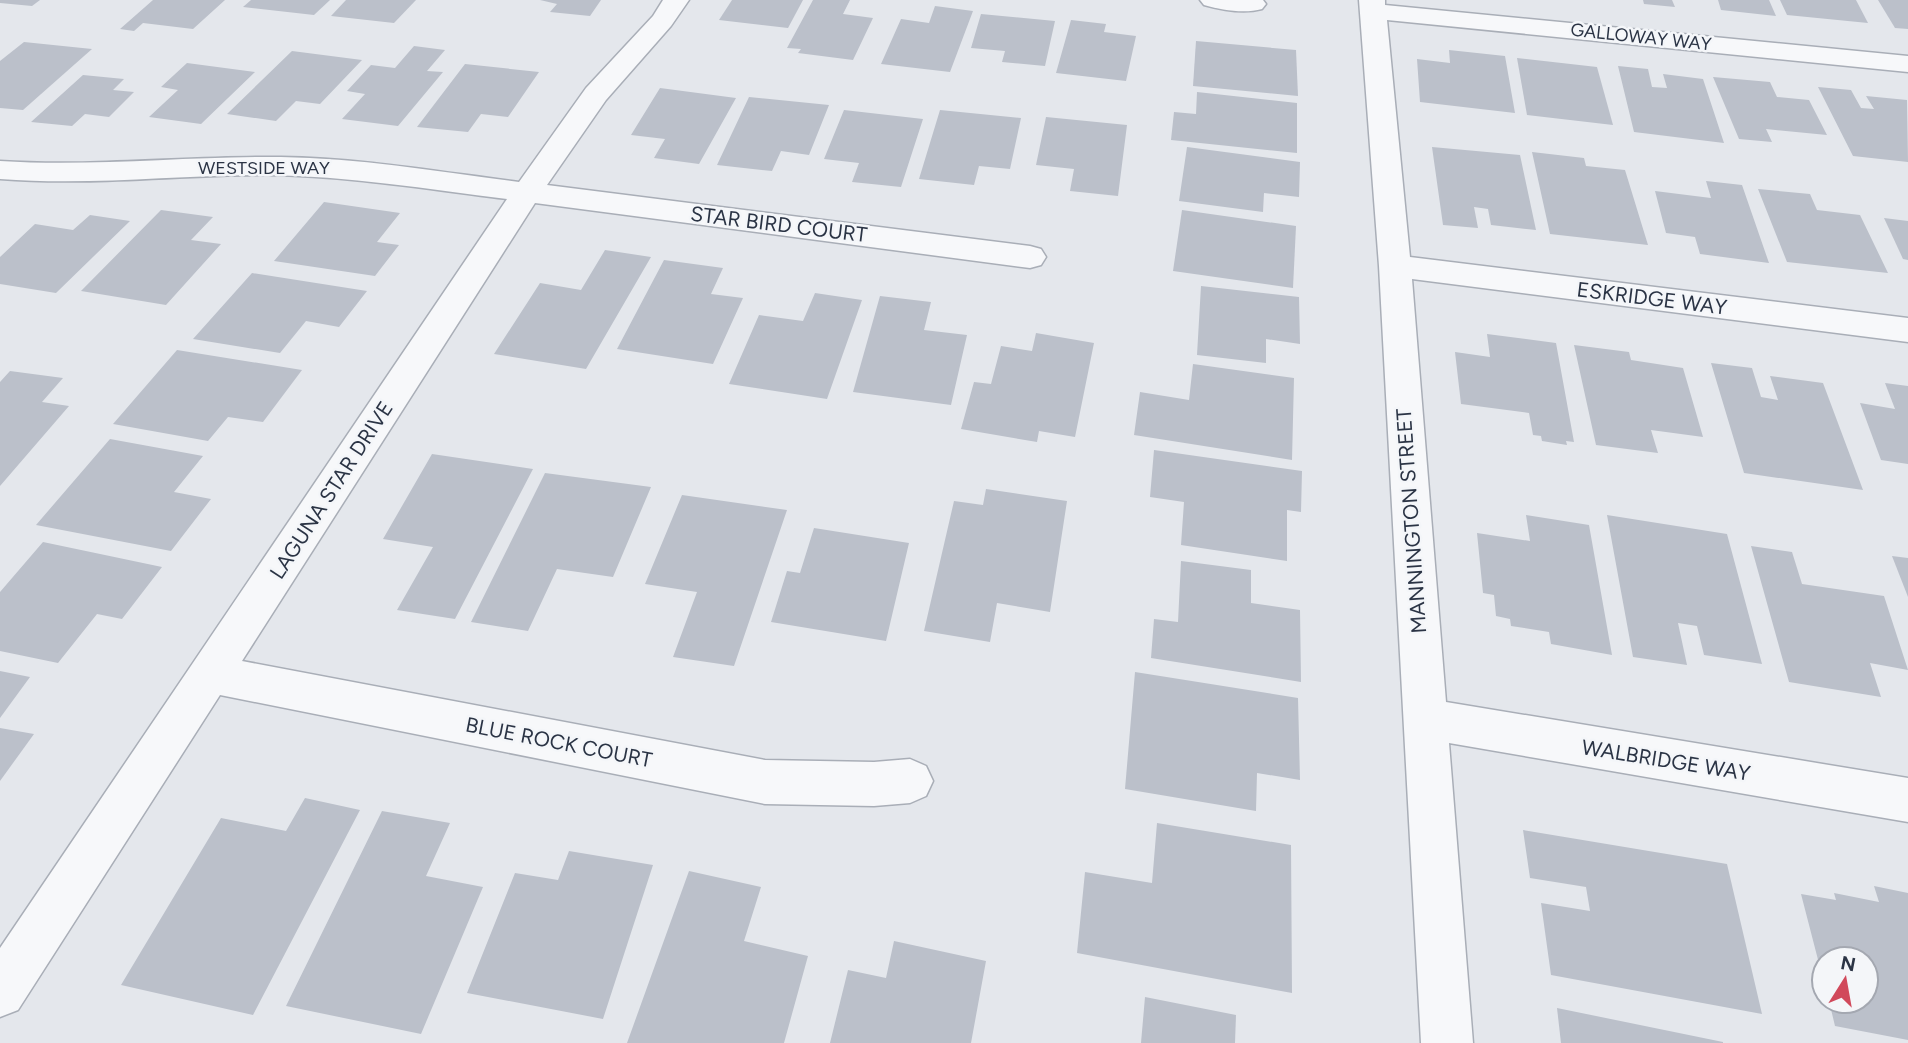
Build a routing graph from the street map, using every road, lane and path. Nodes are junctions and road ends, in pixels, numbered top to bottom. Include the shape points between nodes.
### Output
1 (676, 0) edge
2 (1213, 0) edge
3 (1253, 4) dead end
4 (1373, 5) edge
5 (1908, 64) edge
6 (0, 170) edge
7 (527, 192) junction
8 (1030, 257) dead end
9 (1395, 266) junction
10 (1908, 330) edge
11 (210, 674) junction
12 (1424, 719) junction
13 (910, 781) dead end
14 (1908, 800) edge
15 (0, 992) edge
16 (1447, 1043) edge

1 - 7 street, LAGUNA STAR DRIVE via 596,94
2 - 3 street
4 - 5 street, GALLOWAY WAY
4 - 9 street, MANNINGTON STREET
6 - 7 street, WESTSIDE WAY via 104,174 199,167 337,168
7 - 8 street, STAR BIRD COURT
7 - 11 street, LAGUNA STAR DRIVE
9 - 10 street, ESKRIDGE WAY
9 - 12 street, MANNINGTON STREET
11 - 13 street, BLUE ROCK COURT via 765,782
11 - 15 street, LAGUNA STAR DRIVE
12 - 14 street, WALBRIDGE WAY
12 - 16 street, MANNINGTON STREET

